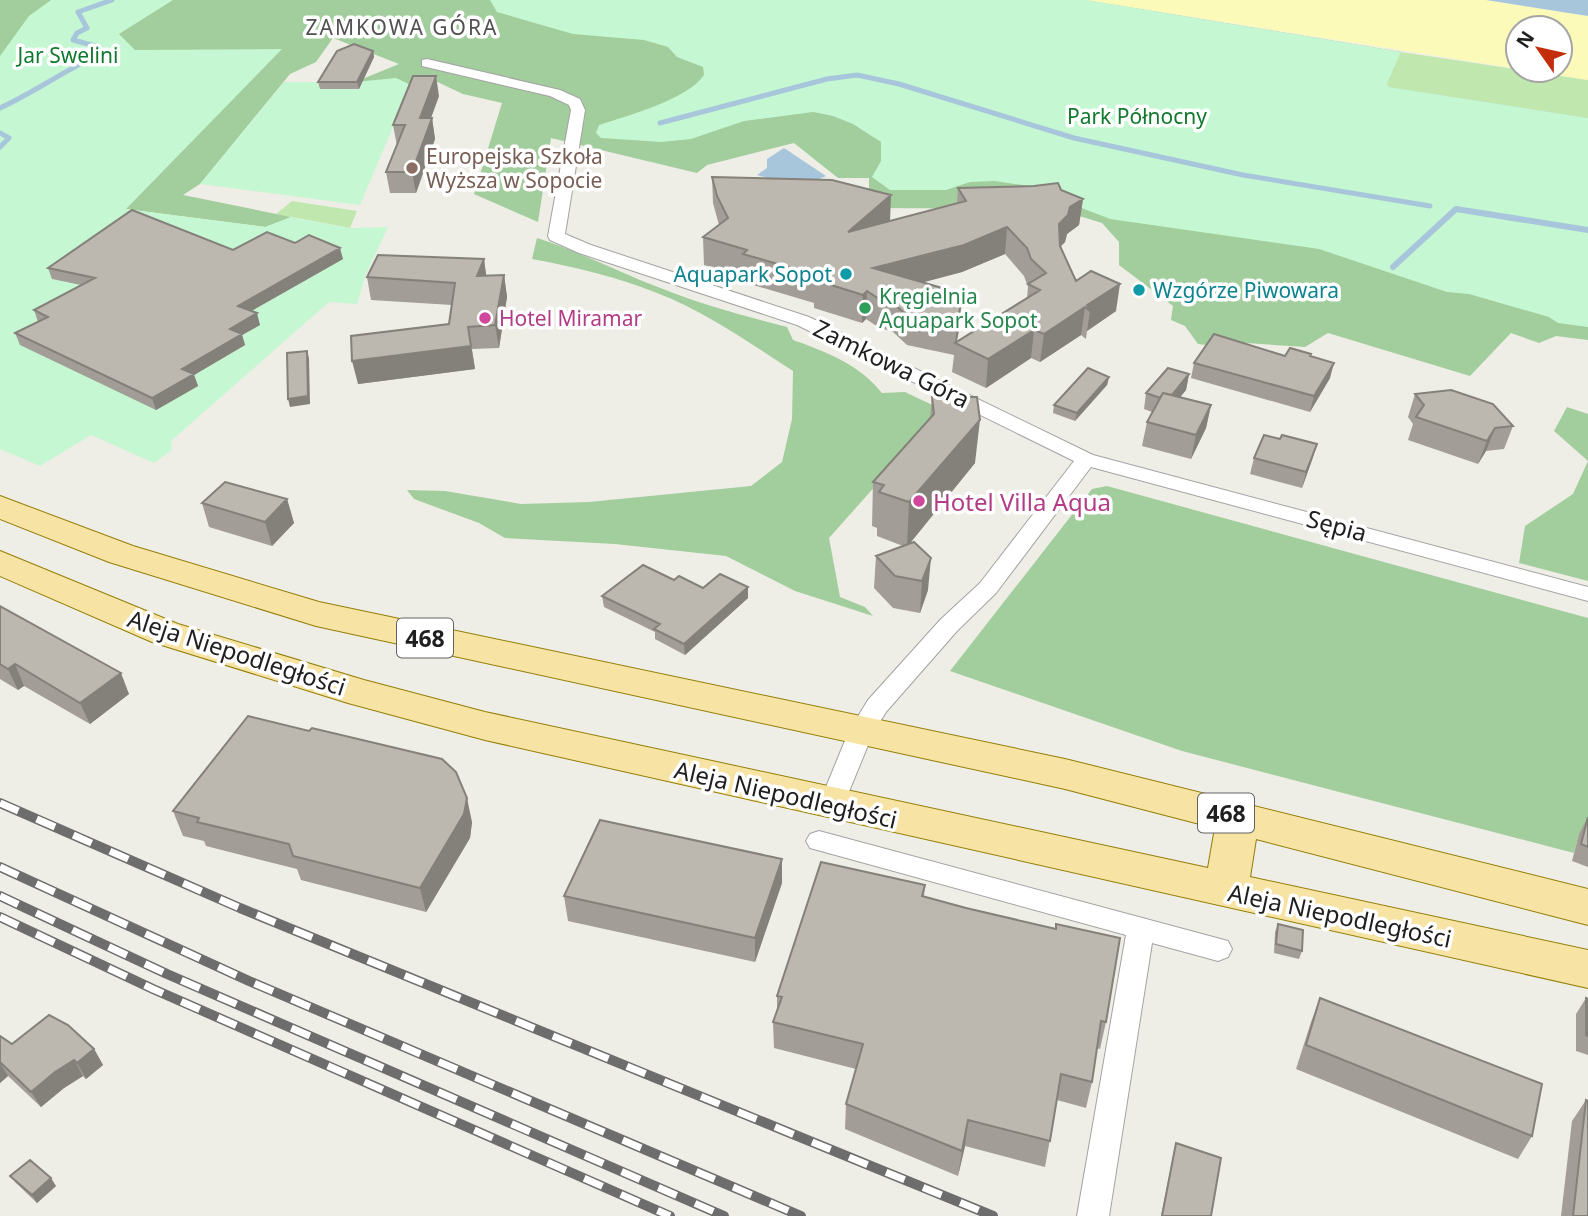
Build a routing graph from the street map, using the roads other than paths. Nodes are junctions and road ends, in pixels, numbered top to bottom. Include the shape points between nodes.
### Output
1 (427, 63) dead end
2 (1086, 459) junction
3 (0, 507) edge
4 (0, 562) edge
5 (1588, 594) edge
6 (861, 731) junction
7 (1238, 816) junction
8 (826, 823) junction
9 (1226, 891) junction
10 (1588, 908) edge
11 (1141, 927) junction
12 (1218, 949) dead end
13 (1588, 969) edge
14 (1093, 1216) edge

1 - 2 street, Zamkowa Góra via 555,93 575,102 578,110 556,236 803,321
2 - 5 street, Sępia
2 - 6 street via 988,588 921,656
3 - 6 main road, 468 via 147,562 316,614
4 - 8 main road, Aleja Niepodległości via 165,633
6 - 7 main road, 468
6 - 8 street
7 - 9 main road
7 - 10 main road, 468
8 - 9 main road, Aleja Niepodległości
8 - 11 street via 1020,898
9 - 13 main road, Aleja Niepodległości
11 - 12 street
11 - 14 street

